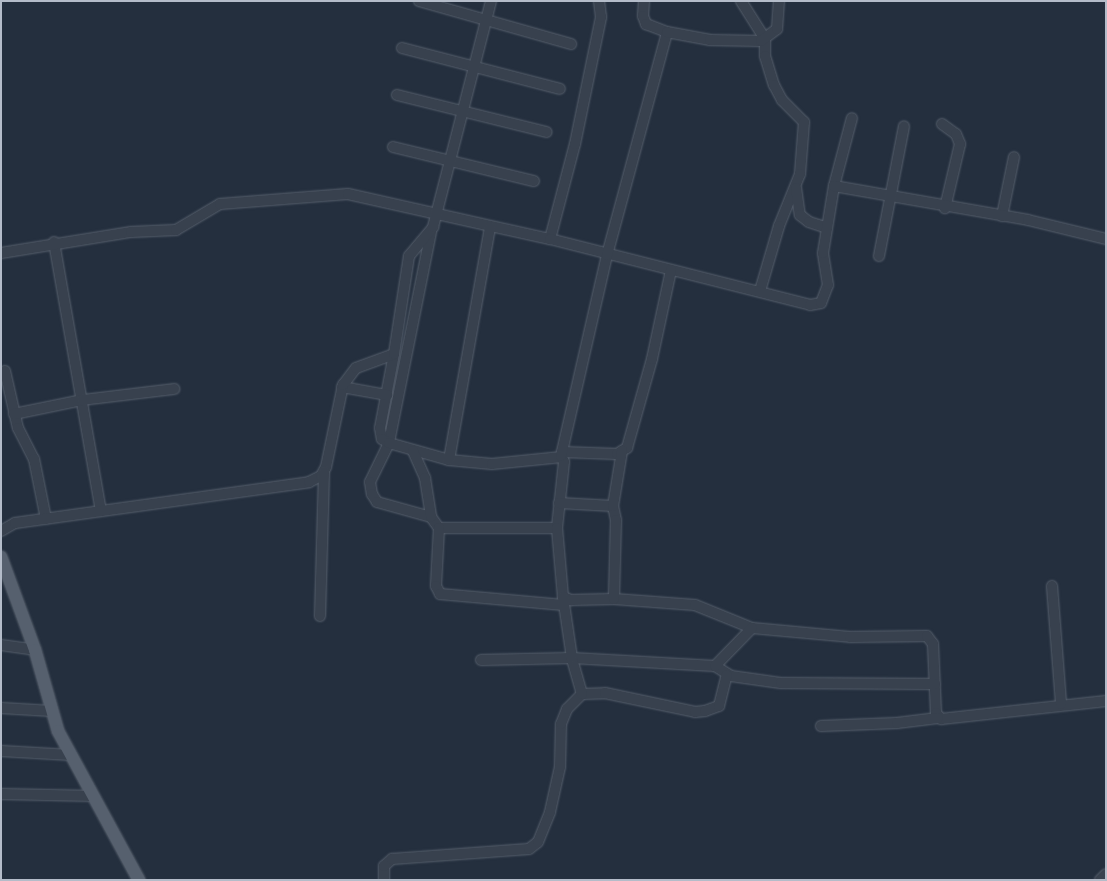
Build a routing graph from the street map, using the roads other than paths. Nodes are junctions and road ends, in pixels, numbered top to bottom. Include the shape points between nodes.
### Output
1 (419, 1) edge
2 (491, 1) edge
3 (599, 1) edge
4 (644, 1) edge
5 (741, 1) edge
6 (779, 1) edge
7 (486, 21) junction
8 (667, 32) junction
9 (765, 39) junction
10 (571, 44) dead end
11 (402, 48) dead end
12 (474, 67) junction
13 (560, 89) dead end
14 (397, 95) dead end
15 (462, 111) junction
16 (852, 118) dead end
17 (942, 124) dead end
18 (904, 126) dead end
19 (546, 132) dead end
20 (393, 147) dead end
21 (1014, 157) dead end
22 (449, 161) junction
23 (534, 181) dead end
24 (796, 185) junction
25 (834, 186) junction
26 (890, 198) junction
27 (945, 208) junction
28 (435, 215) junction
29 (1002, 216) junction
30 (490, 226) junction
31 (827, 228) junction
32 (431, 230) junction
33 (1106, 238) edge
34 (550, 239) junction
35 (54, 242) junction
36 (1, 254) edge
37 (607, 255) junction
38 (879, 256) dead end
39 (671, 270) junction
40 (760, 291) junction
41 (394, 354) junction
42 (5, 371) dead end
43 (342, 387) junction
44 (174, 389) dead end
45 (387, 395) junction
46 (82, 400) junction
47 (14, 414) junction
48 (389, 443) junction
49 (622, 451) junction
50 (413, 452) junction
51 (561, 454) junction
52 (449, 460) junction
53 (324, 471) junction
54 (559, 503) junction
55 (613, 506) junction
56 (101, 511) junction
57 (431, 517) junction
58 (46, 519) junction
59 (439, 528) junction
60 (557, 528) junction
61 (1, 531) edge
62 (1, 557) edge
63 (1052, 586) dead end
64 (614, 598) junction
65 (564, 601) junction
66 (320, 616) dead end
67 (752, 628) junction
68 (1, 645) edge
69 (35, 650) junction
70 (572, 658) junction
71 (481, 660) dead end
72 (715, 666) junction
73 (727, 675) junction
74 (934, 684) junction
75 (582, 694) junction
76 (1106, 701) edge
77 (1061, 704) junction
78 (1, 708) edge
79 (52, 711) junction
80 (938, 718) junction
81 (821, 726) dead end
82 (1, 751) edge
83 (72, 755) junction
84 (1, 794) edge
85 (94, 796) junction
86 (1106, 874) edge
87 (139, 880) edge
88 (384, 880) edge
89 (1100, 880) edge

1 - 7 street
2 - 7 street
3 - 34 street via 602,17 575,144
4 - 8 street via 646,24
5 - 9 street
6 - 9 street via 777,29
7 - 10 street
7 - 12 street
8 - 9 street via 750,43
8 - 37 street
9 - 24 street via 765,56 774,85 782,100 804,122 803,159
11 - 12 street
12 - 13 street
12 - 15 street
14 - 15 street
15 - 19 street
15 - 22 street
16 - 25 street
17 - 27 street via 956,134 960,144
18 - 26 street
20 - 22 street
21 - 29 street
22 - 23 street
22 - 28 street
24 - 31 street via 800,215
24 - 40 street via 779,226
25 - 26 street
25 - 31 street
26 - 27 street
26 - 38 street
27 - 29 street
28 - 30 street
28 - 32 street
28 - 35 street via 364,195 328,193 220,204 176,230
29 - 33 street
30 - 34 street
30 - 52 street
31 - 40 street via 823,253 828,285 821,303 810,306
32 - 41 street via 409,256
32 - 48 street
34 - 37 street
35 - 36 street
35 - 46 street
37 - 39 street
37 - 51 street
39 - 40 street
39 - 49 street via 632,432
41 - 43 street via 356,368
41 - 45 street
42 - 47 street
43 - 45 street
43 - 53 street
44 - 46 street
45 - 48 street via 380,434
46 - 47 street
46 - 56 street
47 - 58 street via 34,459
48 - 50 street
48 - 57 street via 370,482 374,499
49 - 51 street via 617,454
49 - 55 street
50 - 52 street
50 - 57 street via 425,478
51 - 52 street via 492,464
51 - 54 street via 564,462
53 - 56 street via 309,482
53 - 66 street
54 - 55 street
54 - 60 street
55 - 64 street via 616,520
56 - 58 street
57 - 59 street
58 - 61 street via 15,523
59 - 60 street
59 - 65 street via 436,586 440,594
60 - 65 street
62 - 69 main road
63 - 77 street
64 - 65 street
64 - 67 street via 696,605
65 - 70 street
67 - 72 street
67 - 74 street via 850,637 923,635 933,644
68 - 69 street
69 - 79 main road
70 - 71 street
70 - 72 street
70 - 75 street
72 - 73 street
73 - 74 street via 781,682
73 - 75 street via 720,704 705,711 695,712 606,693
74 - 80 street
75 - 88 street via 567,709 561,724 560,767 550,812 538,842 529,849 392,859 384,866
76 - 77 street
77 - 80 street
78 - 79 street
79 - 83 main road via 58,731
80 - 81 street
82 - 83 street
83 - 85 main road
84 - 85 street
85 - 87 main road
86 - 89 street

